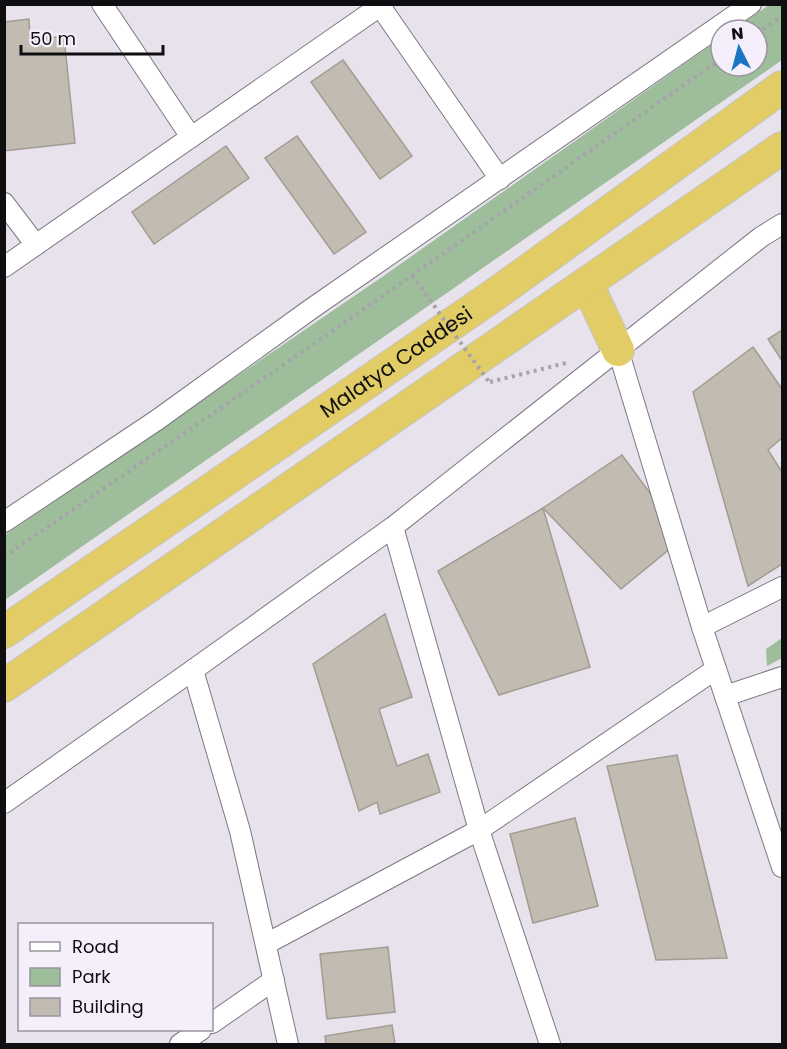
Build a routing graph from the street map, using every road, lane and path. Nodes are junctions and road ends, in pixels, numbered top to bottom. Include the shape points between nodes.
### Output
1 (102, 4) edge
2 (751, 4) edge
3 (382, 5) edge
4 (783, 16) edge
5 (769, 26) edge
6 (709, 67) edge
7 (783, 87) edge
8 (191, 137) junction
9 (783, 148) edge
10 (500, 179) junction
11 (4, 203) edge
12 (783, 224) edge
13 (36, 245) junction
14 (4, 267) edge
15 (412, 275) junction
16 (587, 284) junction
17 (618, 351) junction
18 (575, 361) dead end
19 (4, 522) edge
20 (393, 527) junction
21 (4, 557) edge
22 (783, 587) edge
23 (702, 627) junction
24 (4, 632) edge
25 (716, 669) junction
26 (193, 670) junction
27 (783, 677) edge
28 (4, 686) edge
29 (725, 696) junction
30 (4, 803) edge
31 (479, 830) junction
32 (783, 867) edge
33 (266, 944) junction
34 (274, 980) junction
35 (213, 1022) edge
36 (198, 1031) edge
37 (180, 1044) edge
38 (288, 1044) edge
39 (550, 1044) edge

1 - 8 street
2 - 10 street
3 - 8 street
3 - 10 street
4 - 5 path
6 - 15 path
7 - 24 highway, Malatya Caddesi via 497,293
8 - 13 street
9 - 16 highway, Malatya Caddesi
10 - 19 street via 157,420
11 - 13 street
12 - 17 street via 761,237
13 - 14 street
15 - 18 path, bridge via 489,382
15 - 21 path
16 - 17 highway
16 - 28 highway, Malatya Caddesi
17 - 20 street
17 - 23 street
20 - 26 street
20 - 31 street
22 - 23 street
23 - 25 street
25 - 29 street
25 - 31 street
26 - 30 street
26 - 33 street via 240,831
27 - 29 street
29 - 32 street
31 - 33 street
31 - 39 street
33 - 34 street
34 - 35 street
34 - 38 street
36 - 37 street

